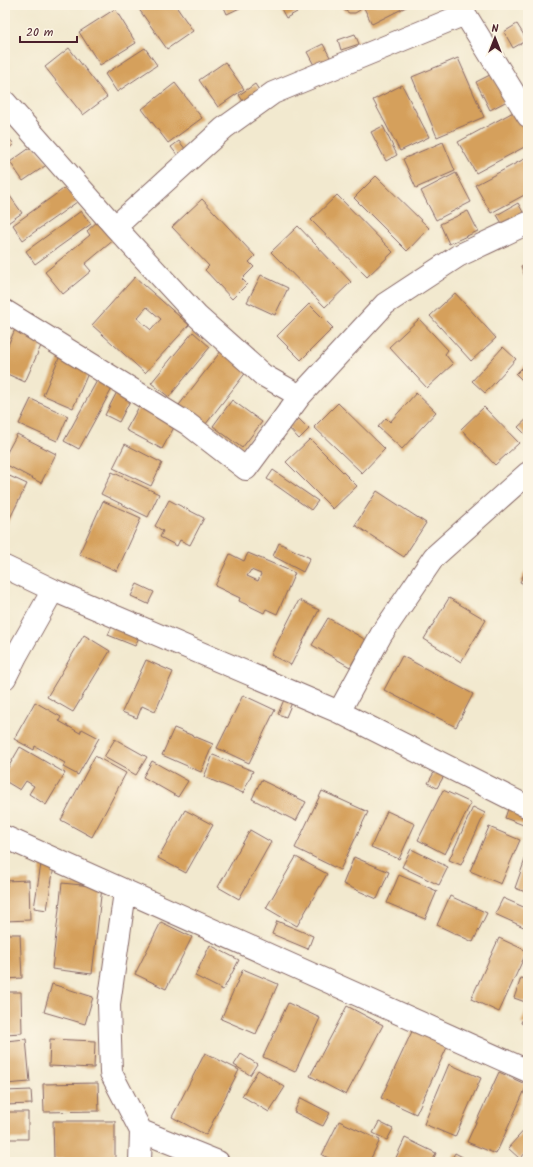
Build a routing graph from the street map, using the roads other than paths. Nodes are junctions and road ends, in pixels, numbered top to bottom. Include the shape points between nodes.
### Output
1 (463, 9) edge
2 (5, 102) edge
3 (525, 104) edge
4 (528, 223) edge
5 (115, 227) junction
6 (5, 310) edge
7 (300, 396) junction
8 (524, 484) edge
9 (5, 567) edge
10 (53, 590) junction
11 (5, 678) edge
12 (339, 712) junction
13 (528, 807) edge
14 (5, 837) edge
15 (124, 892) junction
16 (528, 1071) edge
17 (142, 1131) junction
18 (140, 1162) edge
19 (218, 1162) edge

1 - 3 street
1 - 5 street via 273,93 224,128
2 - 5 street
4 - 7 street via 458,256 385,304
5 - 7 street via 197,316 232,348 263,375
6 - 7 street via 188,424 246,469
8 - 12 street via 434,557 381,635
9 - 10 street
10 - 11 street
10 - 12 street
12 - 13 street
14 - 15 street
15 - 16 street
15 - 17 street via 109,1004 111,1073
17 - 18 street
17 - 19 street

